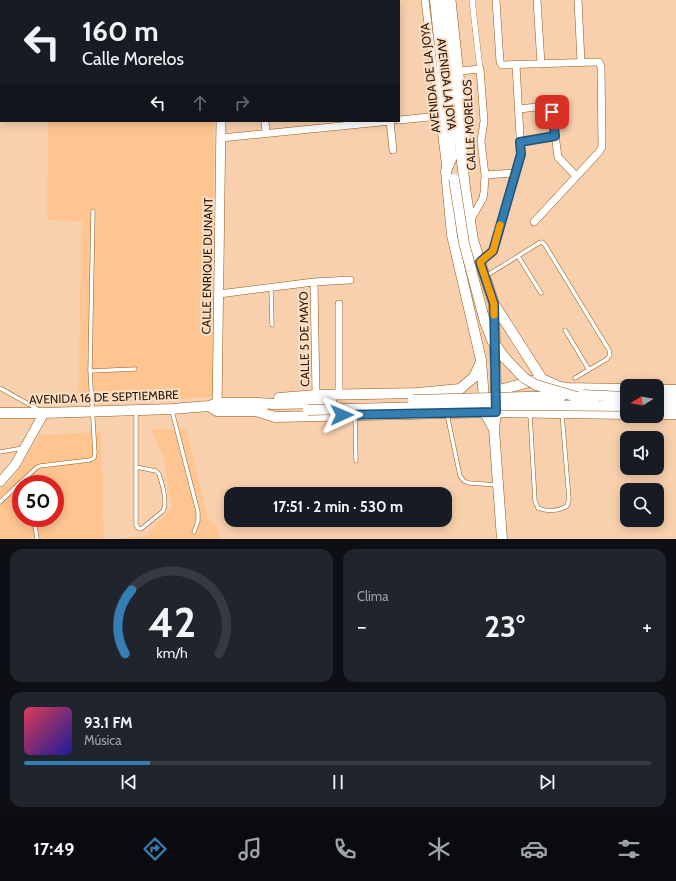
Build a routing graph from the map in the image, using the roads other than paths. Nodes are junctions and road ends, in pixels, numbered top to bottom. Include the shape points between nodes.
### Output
1 (425, 0) edge
2 (435, 0) edge
3 (444, 0) edge
4 (452, 0) edge
5 (472, 0) edge
6 (496, 0) edge
7 (537, 0) edge
8 (578, 0) edge
9 (581, 62) junction
10 (541, 64) junction
11 (516, 66) junction
12 (480, 69) junction
13 (460, 71) junction
14 (519, 109) junction
15 (440, 116) junction
16 (400, 120) edge
17 (221, 122) edge
18 (264, 122) edge
19 (300, 122) edge
20 (370, 122) edge
21 (391, 122) edge
22 (350, 123) edge
23 (301, 130) junction
24 (266, 133) junction
25 (555, 136) junction
26 (221, 138) junction
27 (520, 142) junction
28 (393, 150) dead end
29 (456, 155) junction
30 (446, 171) junction
31 (515, 173) junction
32 (484, 174) junction
33 (576, 176) junction
34 (93, 211) dead end
35 (470, 220) junction
36 (534, 222) dead end
37 (518, 256) junction
38 (480, 262) junction
39 (485, 276) junction
40 (350, 280) dead end
41 (314, 282) junction
42 (271, 288) junction
43 (541, 293) dead end
44 (218, 294) junction
45 (339, 304) dead end
46 (494, 304) junction
47 (272, 325) dead end
48 (565, 330) dead end
49 (481, 360) junction
50 (135, 369) dead end
51 (589, 370) junction
52 (90, 371) junction
53 (575, 378) dead end
54 (542, 379) junction
55 (530, 382) junction
56 (0, 388) edge
57 (460, 389) junction
58 (620, 389) edge
59 (664, 390) edge
60 (676, 390) edge
61 (496, 391) junction
62 (316, 395) junction
63 (339, 395) junction
64 (620, 397) edge
65 (664, 398) edge
66 (676, 399) edge
67 (608, 406) junction
68 (620, 406) edge
69 (664, 406) edge
70 (676, 406) edge
71 (215, 407) junction
72 (257, 407) junction
73 (172, 409) junction
74 (136, 410) junction
75 (92, 411) junction
76 (496, 412) junction
77 (525, 412) junction
78 (0, 413) edge
79 (44, 413) junction
80 (446, 413) junction
81 (469, 413) junction
82 (485, 413) junction
83 (562, 413) junction
84 (620, 414) edge
85 (664, 414) edge
86 (676, 414) edge
87 (356, 415) junction
88 (494, 429) junction
89 (26, 447) junction
90 (0, 452) edge
91 (356, 461) dead end
92 (136, 467) junction
93 (31, 475) edge
94 (0, 482) edge
95 (498, 485) junction
96 (12, 492) edge
97 (0, 502) edge
98 (35, 527) edge
99 (194, 532) dead end
100 (37, 539) edge
101 (502, 539) edge

1 - 15 street, AVENIDA LA JOYA
2 - 29 main road, AVENIDA DE LA JOYA
3 - 29 main road, AVENIDA DE LA JOYA
4 - 13 street, AVENIDA LA JOYA
5 - 12 street, CALLE MORELOS
6 - 11 street via 500,62 502,65
7 - 10 street
8 - 9 street
9 - 10 street
9 - 33 street via 599,62 601,67 602,147
10 - 11 street
11 - 14 street
12 - 13 street
12 - 32 street, CALLE MORELOS via 484,121 481,141
13 - 29 street, AVENIDA LA JOYA via 467,141 466,148
14 - 25 street via 550,107
14 - 27 street
15 - 16 street
15 - 30 street, AVENIDA LA JOYA
17 - 26 street, CALLE ENRIQUE DUNANT
18 - 24 street
19 - 23 street
20 - 22 street
21 - 28 street
22 - 23 street
23 - 24 street
24 - 26 street
25 - 27 street
25 - 33 street via 558,157
26 - 44 street, CALLE ENRIQUE DUNANT
27 - 31 street via 521,154
29 - 30 main road, CALLE MORELOS
29 - 35 main road, CALLE MORELOS
29 - 67 main road, bridge via 454,179 464,243 484,322 492,340 514,369 536,385
30 - 49 main road, CALLE MORELOS via 452,235
31 - 32 street
31 - 38 street via 493,251
32 - 35 street, CALLE MORELOS via 483,198
33 - 36 street
34 - 52 lane
35 - 38 main road, CALLE MORELOS
37 - 39 lane
37 - 43 lane
37 - 51 lane via 539,243 546,245 609,350 607,360
38 - 39 main road, CALLE MORELOS
39 - 46 main road, CALLE MORELOS
40 - 41 street
41 - 42 street
41 - 62 street, CALLE 5 DE MAYO
42 - 44 street
42 - 47 lane
44 - 71 street, CALLE ENRIQUE DUNANT
45 - 63 street
46 - 54 main road
46 - 61 main road, CALLE MORELOS
48 - 51 lane
49 - 57 main road via 474,377
49 - 82 main road, CALLE MORELOS
50 - 52 lane
51 - 53 lane
52 - 75 lane
54 - 55 main road
54 - 58 main road via 567,388
55 - 61 main road
55 - 77 main road via 516,396 515,404
56 - 79 lane
57 - 63 main road
57 - 81 main road via 471,397
59 - 60 main road
61 - 76 main road, CALLE MORELOS
62 - 63 main road
62 - 72 main road via 277,398
64 - 72 main road, bridge via 589,395 275,404
65 - 66 main road
67 - 68 main road, bridge
67 - 72 main road, bridge via 509,405 308,410
69 - 70 main road
71 - 72 main road, AVENIDA 16 DE SEPTIEMBRE
71 - 73 main road, AVENIDA 16 DE SEPTIEMBRE
72 - 87 main road via 275,417
73 - 74 main road, AVENIDA 16 DE SEPTIEMBRE
73 - 99 lane via 198,512
74 - 75 main road, AVENIDA 16 DE SEPTIEMBRE
74 - 92 lane
75 - 79 main road, AVENIDA 16 DE SEPTIEMBRE
75 - 93 lane via 94,458 40,466
76 - 77 main road
76 - 82 main road
76 - 88 main road, CALLE MORELOS
77 - 83 main road
77 - 83 lane via 535,501 538,508 544,511 567,506 569,499
78 - 79 main road, AVENIDA 16 DE SEPTIEMBRE
79 - 89 street
80 - 81 main road
80 - 87 main road
80 - 95 lane via 460,476 469,483
81 - 82 main road
82 - 88 main road
83 - 84 main road
85 - 86 main road
87 - 91 lane
88 - 95 main road
89 - 90 lane
89 - 94 street
92 - 92 lane via 136,524 141,529 163,510 165,501 159,474
95 - 101 main road
96 - 97 lane
98 - 100 lane

